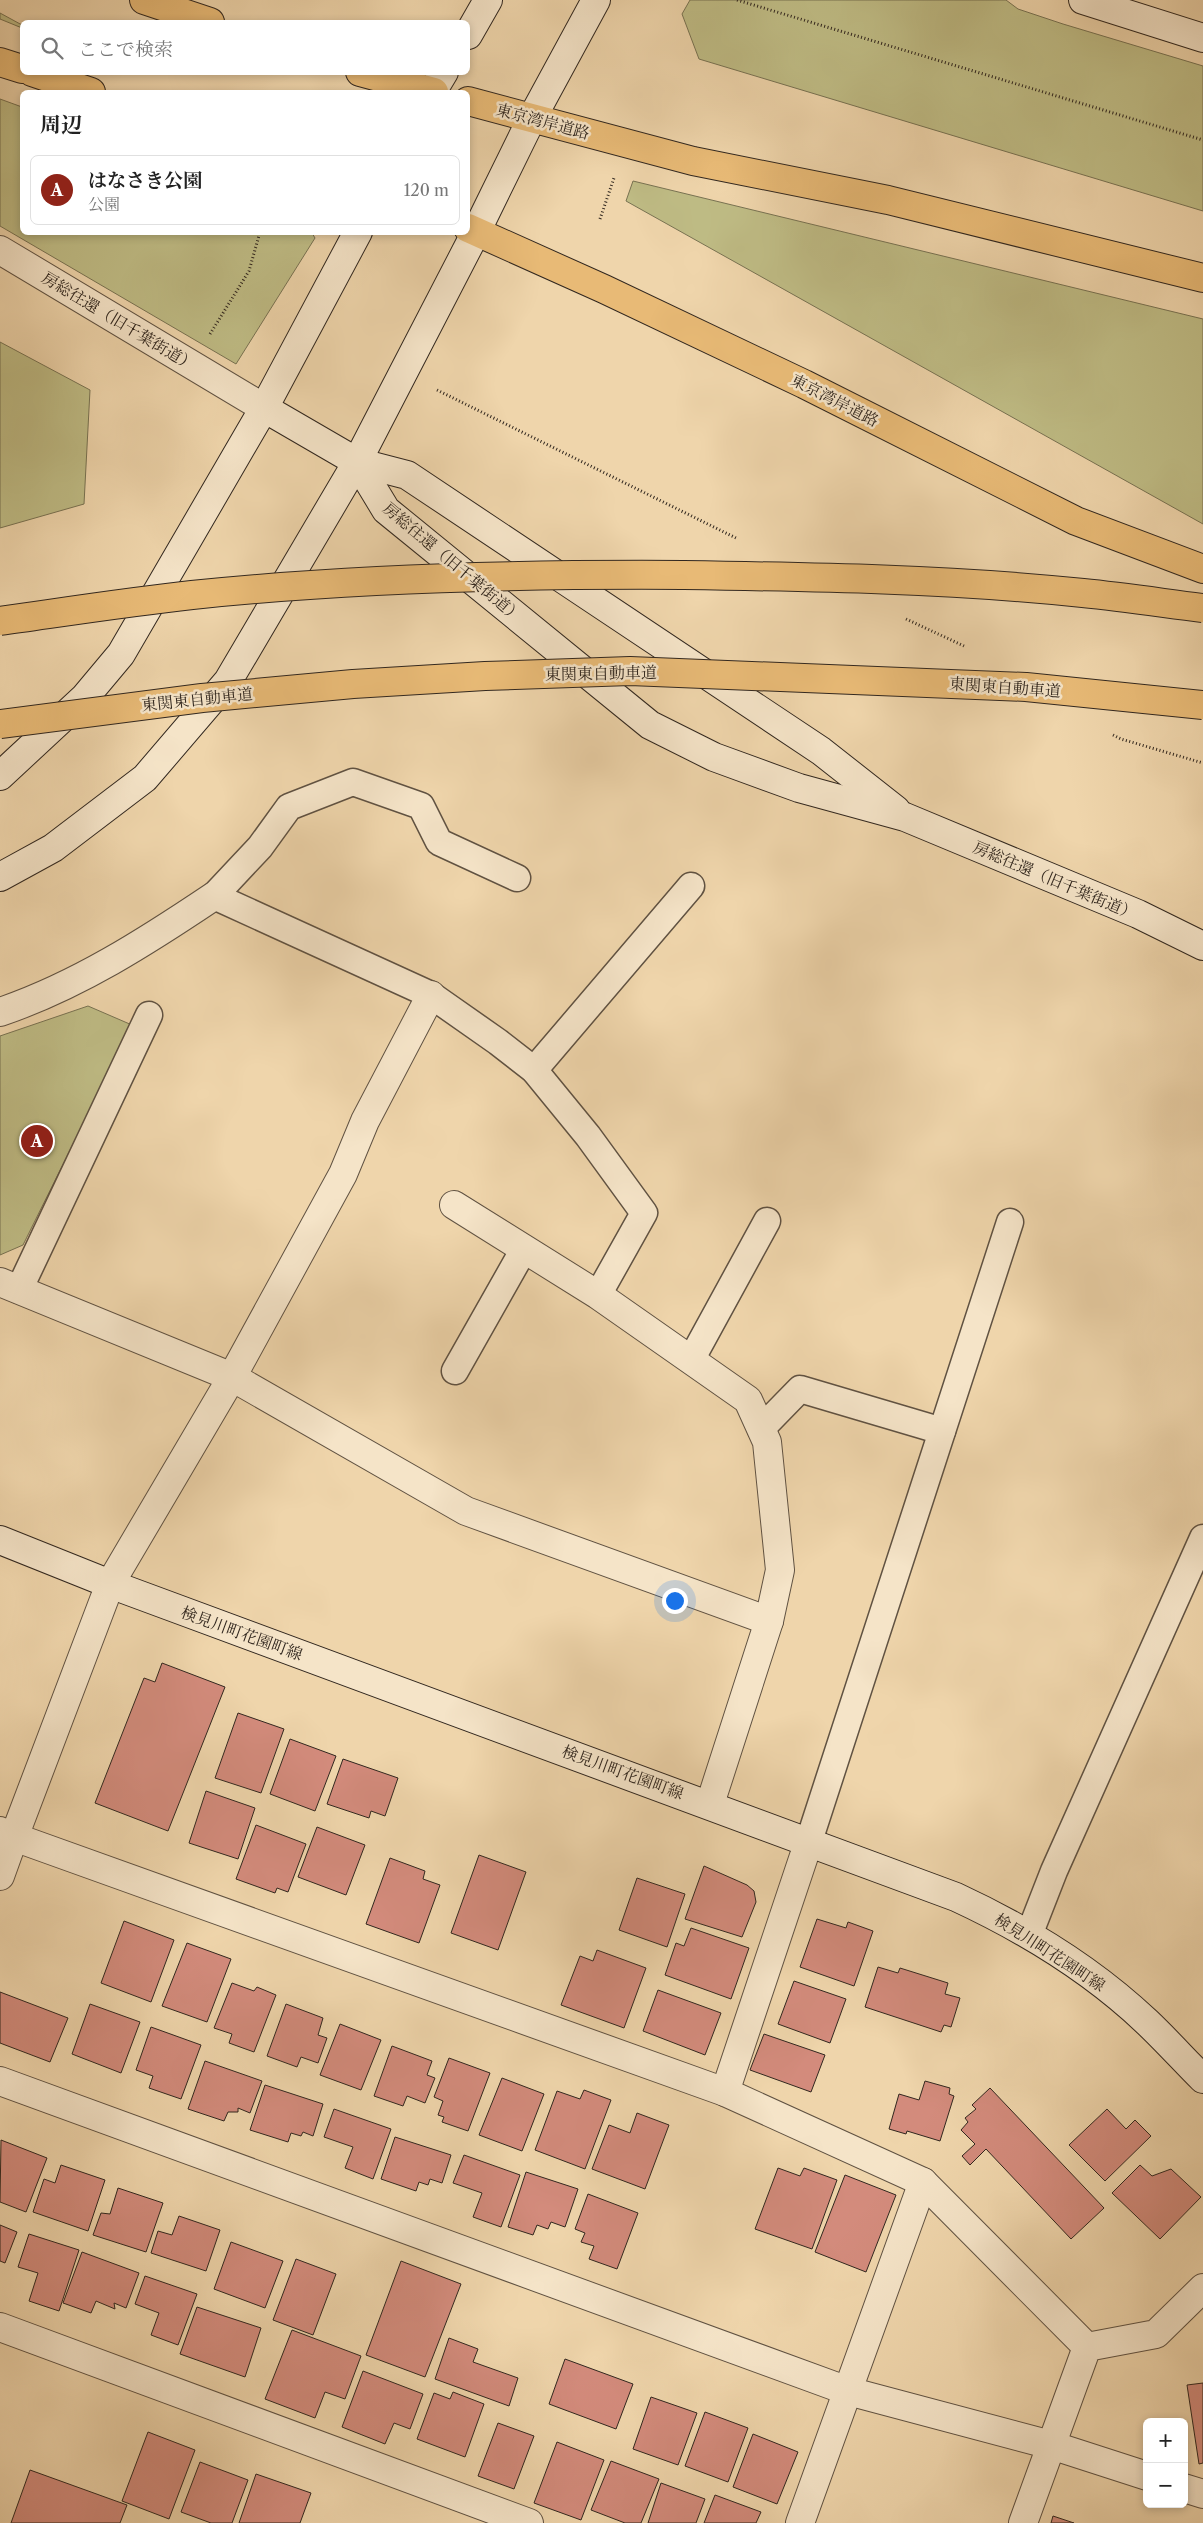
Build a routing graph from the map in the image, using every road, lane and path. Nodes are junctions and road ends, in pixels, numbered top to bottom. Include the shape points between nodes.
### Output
1 (144, 0) edge
2 (488, 0) edge
3 (596, 0) edge
4 (738, 0) edge
5 (1083, 0) edge
6 (204, 20) edge
7 (470, 32) edge
8 (1203, 38) edge
9 (0, 62) edge
10 (20, 68) edge
11 (41, 75) edge
12 (371, 75) edge
13 (442, 75) edge
14 (85, 90) edge
15 (426, 90) edge
16 (434, 90) edge
17 (470, 102) edge
18 (532, 118) junction
19 (1203, 140) edge
20 (614, 178) dead end
21 (600, 219) dead end
22 (472, 230) edge
23 (259, 235) edge
24 (356, 235) edge
25 (470, 235) edge
26 (0, 250) edge
27 (1203, 278) edge
28 (191, 364) junction
29 (264, 408) junction
30 (356, 462) junction
31 (1203, 569) edge
32 (1203, 608) edge
33 (0, 621) edge
34 (1203, 705) edge
35 (0, 724) edge
36 (0, 776) edge
37 (905, 817) junction
38 (0, 877) edge
39 (517, 878) dead end
40 (691, 886) dead end
41 (214, 896) junction
42 (1203, 946) edge
43 (430, 995) junction
44 (0, 1012) edge
45 (149, 1015) dead end
46 (534, 1070) junction
47 (454, 1206) dead end
48 (767, 1221) dead end
49 (1010, 1222) dead end
50 (524, 1249) junction
51 (10, 1286) edge
52 (598, 1295) junction
53 (691, 1360) junction
54 (455, 1371) dead end
55 (232, 1377) junction
56 (761, 1429) junction
57 (942, 1431) junction
58 (1203, 1538) edge
59 (0, 1540) edge
60 (110, 1584) junction
61 (769, 1621) junction
62 (710, 1804) junction
63 (7, 1834) edge
64 (809, 1841) junction
65 (0, 1876) edge
66 (1029, 1935) junction
67 (1203, 2079) edge
68 (0, 2081) edge
69 (725, 2092) junction
70 (923, 2182) junction
71 (1203, 2288) edge
72 (0, 2327) edge
73 (1087, 2347) junction
74 (848, 2391) junction
75 (1051, 2445) junction
76 (1143, 2475) edge
77 (1188, 2489) edge
78 (1203, 2494) edge
79 (529, 2523) edge
80 (800, 2523) edge
81 (1023, 2523) edge

1 - 6 highway
2 - 7 street
3 - 18 street
4 - 19 path
5 - 8 street
9 - 10 highway
11 - 14 highway
12 - 15 highway
13 - 16 street
17 - 18 highway, 東京湾岸道路
18 - 22 street
18 - 27 highway, 東京湾岸道路 via 693,161 888,200
20 - 21 path
22 - 31 highway, 東京湾岸道路 via 804,384 1076,520
23 - 28 path via 250,270
24 - 29 street
25 - 30 street
26 - 28 street, 房総往還（旧千葉街道）
28 - 29 street, 房総往還（旧千葉街道）
29 - 30 street, 房総往還（旧千葉街道）
29 - 36 street via 121,654 85,696
30 - 37 street, 房総往還（旧千葉街道） via 407,475 821,751
30 - 37 street, 房総往還（旧千葉街道） via 386,510 650,725 714,757 799,788
30 - 38 street via 228,681 183,736 145,778 100,814 53,848
32 - 33 highway, bridge via 1081,592 926,582 610,575 433,577 309,585 192,595
34 - 35 highway, 東関東自動車道, bridge via 1026,687 630,671 353,684 202,698
37 - 42 street, 房総往還（旧千葉街道） via 1138,914
39 - 41 lane via 439,842 421,806 353,782 289,807 260,847
40 - 46 lane
41 - 43 lane
41 - 44 street via 89,974
43 - 46 lane
43 - 55 street via 343,1174
45 - 51 lane
46 - 52 lane via 588,1136 644,1213
47 - 50 street
48 - 53 lane
49 - 57 lane
50 - 52 street
50 - 54 lane
51 - 55 street
52 - 53 street
53 - 56 street via 748,1400
55 - 60 street
55 - 61 street via 466,1512
56 - 57 lane via 800,1389
56 - 61 street via 767,1442 780,1570
57 - 64 lane
58 - 66 lane via 1054,1871
59 - 60 street, 検見川町花園町線
60 - 62 street, 検見川町花園町線
60 - 63 street
61 - 62 street
62 - 64 street, 検見川町花園町線
63 - 65 street
63 - 69 street
64 - 66 street, 検見川町花園町線 via 956,1897
64 - 69 street
66 - 67 street, 検見川町花園町線 via 1103,1985 1146,2021
68 - 74 street
69 - 70 street
70 - 73 street
70 - 74 street
71 - 73 street via 1156,2334
72 - 79 street
73 - 75 street
74 - 75 street
74 - 80 street
75 - 76 street
75 - 81 street
77 - 78 street

